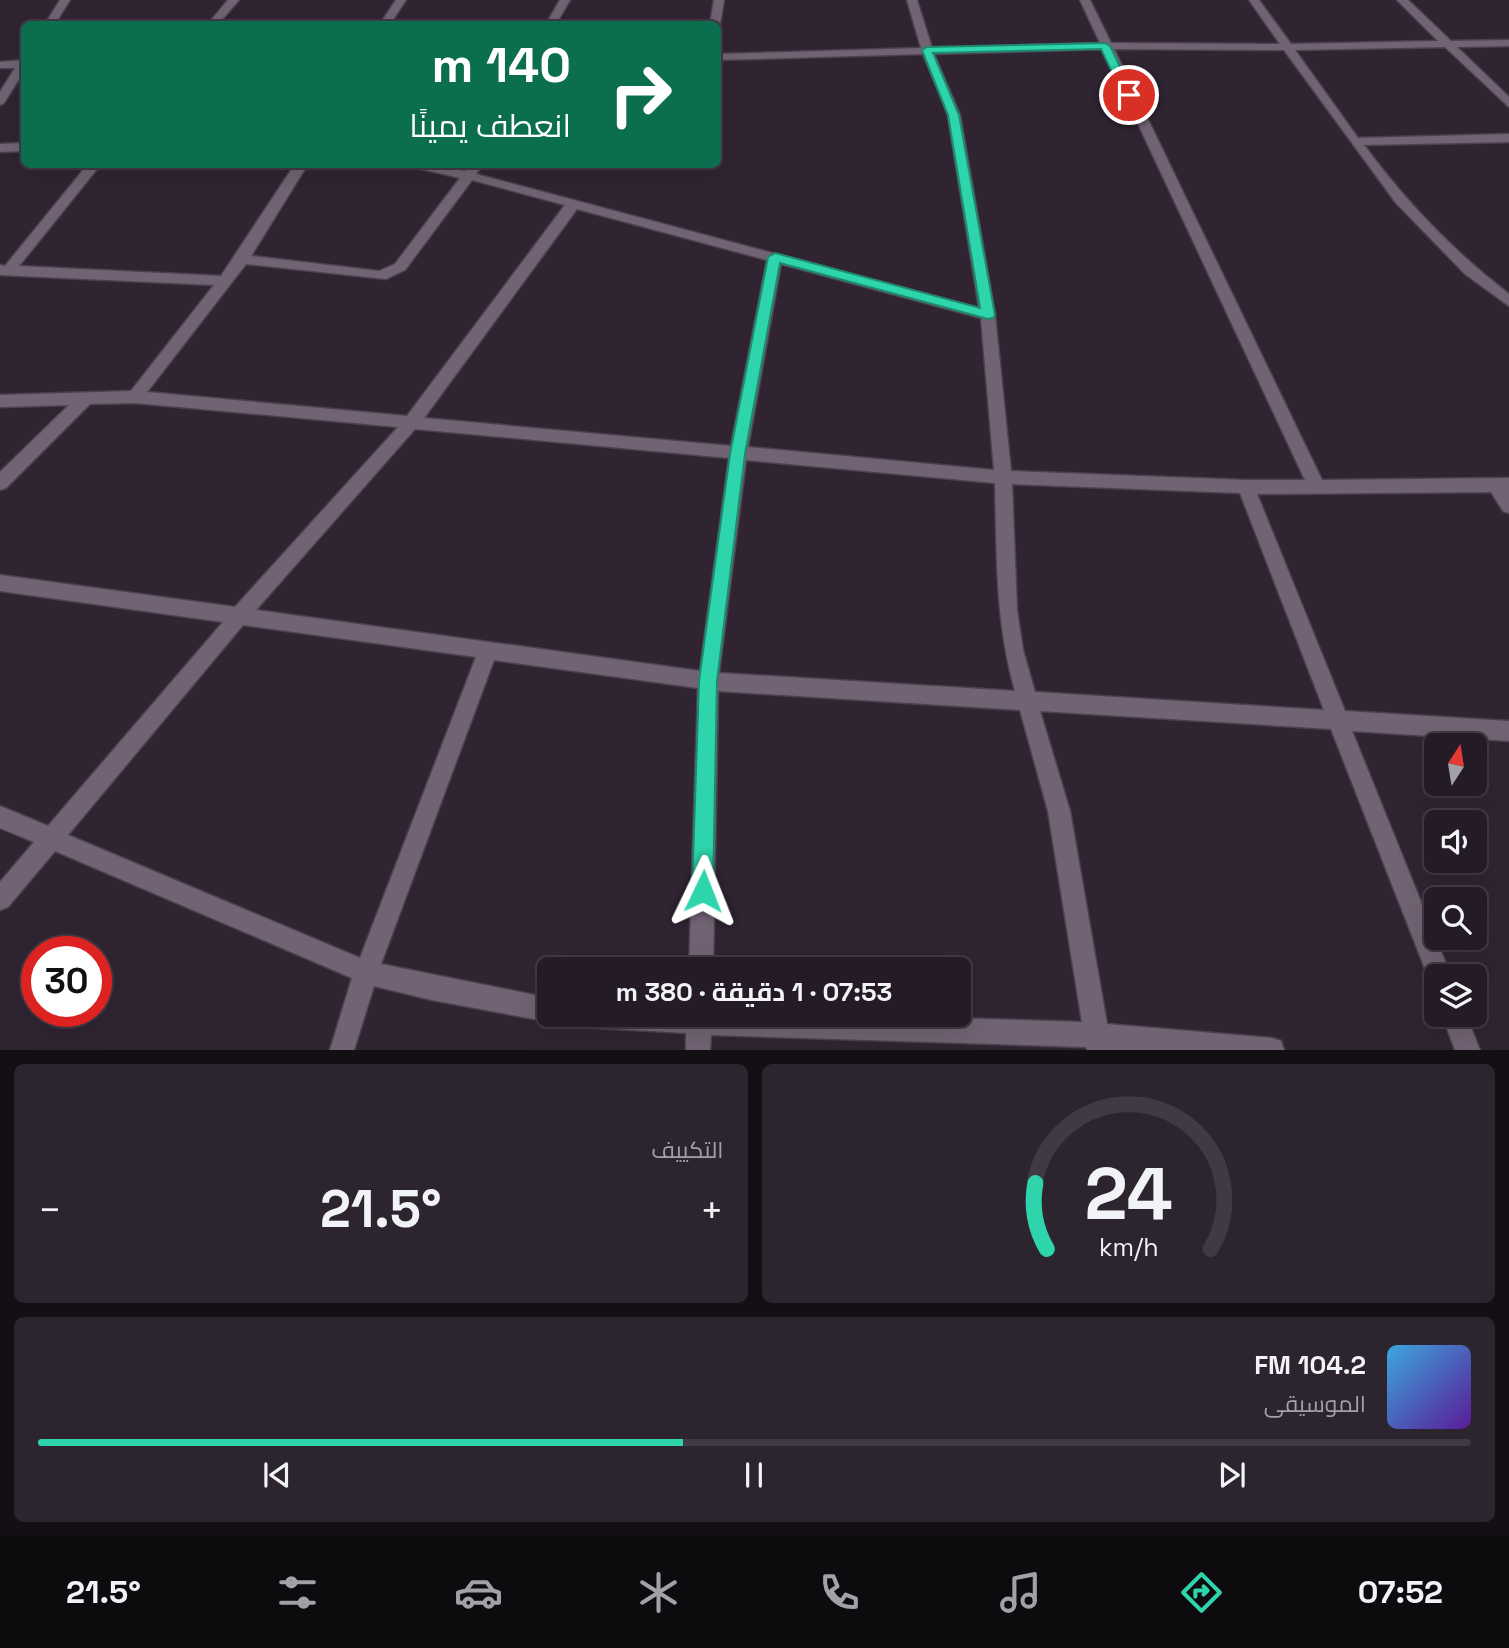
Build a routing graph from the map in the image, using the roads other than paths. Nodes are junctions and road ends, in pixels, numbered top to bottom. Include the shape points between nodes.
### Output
1 (65, 0) edge
2 (234, 0) edge
3 (401, 0) edge
4 (565, 0) edge
5 (719, 0) edge
6 (912, 0) edge
7 (1084, 0) edge
8 (1254, 0) edge
9 (1402, 0) edge
10 (52, 21) edge
11 (216, 21) edge
12 (387, 21) edge
13 (553, 21) edge
14 (716, 21) edge
15 (1509, 43) edge
16 (1449, 44) junction
17 (1105, 46) junction
18 (1289, 47) junction
19 (927, 50) junction
20 (721, 57) edge
21 (21, 64) edge
22 (0, 65) edge
23 (21, 69) edge
24 (0, 101) edge
25 (1509, 103) edge
26 (1509, 138) edge
27 (1355, 142) junction
28 (21, 147) edge
29 (0, 148) edge
30 (93, 168) edge
31 (299, 168) edge
32 (451, 168) edge
33 (474, 170) edge
34 (574, 202) junction
35 (775, 257) junction
36 (242, 259) junction
37 (5, 270) edge
38 (226, 281) junction
39 (1509, 301) edge
40 (988, 315) junction
41 (135, 397) junction
42 (86, 398) junction
43 (0, 401) edge
44 (410, 424) junction
45 (738, 454) junction
46 (1003, 477) junction
47 (0, 483) edge
48 (1502, 485) edge
49 (1246, 487) junction
50 (1317, 487) junction
51 (1509, 506) edge
52 (0, 583) edge
53 (240, 615) junction
54 (487, 653) junction
55 (708, 681) junction
56 (1027, 700) junction
57 (1338, 721) junction
58 (1509, 732) edge
59 (0, 817) edge
60 (53, 837) junction
61 (0, 898) edge
62 (701, 957) edge
63 (1434, 964) edge
64 (366, 972) junction
65 (537, 1008) edge
66 (699, 1027) edge
67 (838, 1027) edge
68 (1459, 1027) edge
69 (1099, 1042) edge
70 (342, 1049) edge
71 (698, 1049) edge
72 (1272, 1049) edge
73 (1468, 1049) edge

1 - 10 street
2 - 11 street
3 - 12 street
4 - 13 street
5 - 14 street
6 - 19 street
7 - 17 street
8 - 18 street
9 - 16 street
15 - 16 street
16 - 18 street
16 - 25 street
17 - 18 street
17 - 19 street
17 - 50 street
18 - 27 street
19 - 20 street
19 - 40 street via 954,115
21 - 22 street
23 - 24 street
26 - 27 street
27 - 39 street via 1429,234
28 - 29 street
30 - 37 street
31 - 36 street
32 - 33 street
33 - 34 street
33 - 36 street via 400,267 381,276
34 - 35 street
34 - 44 street
35 - 40 street
35 - 45 street
36 - 38 street
37 - 38 street
38 - 41 street
40 - 46 street
41 - 42 street
41 - 44 street
42 - 43 street
42 - 47 street
44 - 45 street
44 - 53 street
45 - 46 street
45 - 55 street
46 - 49 street
46 - 56 street via 1008,610
48 - 50 street
48 - 51 street
49 - 50 street
49 - 57 street
52 - 53 street
53 - 54 street
53 - 60 street
54 - 55 street
54 - 64 street
55 - 56 street
55 - 62 street
56 - 57 street
56 - 69 street via 1059,811
57 - 58 street
57 - 63 street
59 - 60 street
60 - 61 street
60 - 64 street
64 - 65 street
64 - 70 street
66 - 71 street
67 - 69 street
68 - 73 street
69 - 72 street

